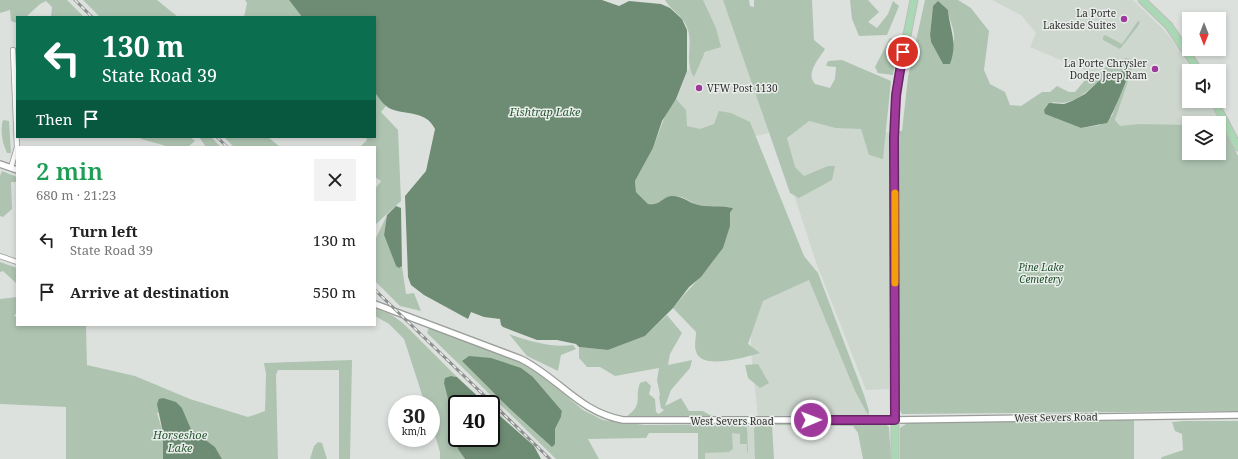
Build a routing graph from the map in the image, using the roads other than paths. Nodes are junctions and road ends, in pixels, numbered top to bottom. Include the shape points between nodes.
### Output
1 (914, 0) edge
2 (1143, 0) edge
3 (13, 50) dead end
4 (1194, 64) edge
5 (1218, 108) edge
6 (1238, 147) edge
7 (0, 164) edge
8 (11, 168) junction
9 (16, 170) edge
10 (0, 256) edge
11 (16, 262) edge
12 (376, 304) edge
13 (1238, 415) edge
14 (895, 420) junction
15 (895, 459) edge

1 - 14 main road via 895,112
2 - 4 main road via 1169,26
3 - 8 street via 16,147
5 - 6 main road
7 - 8 street
8 - 9 street
10 - 11 street
12 - 14 street, West Severs Road via 521,359 537,367 584,405 614,419
13 - 14 street, West Severs Road
14 - 15 main road

